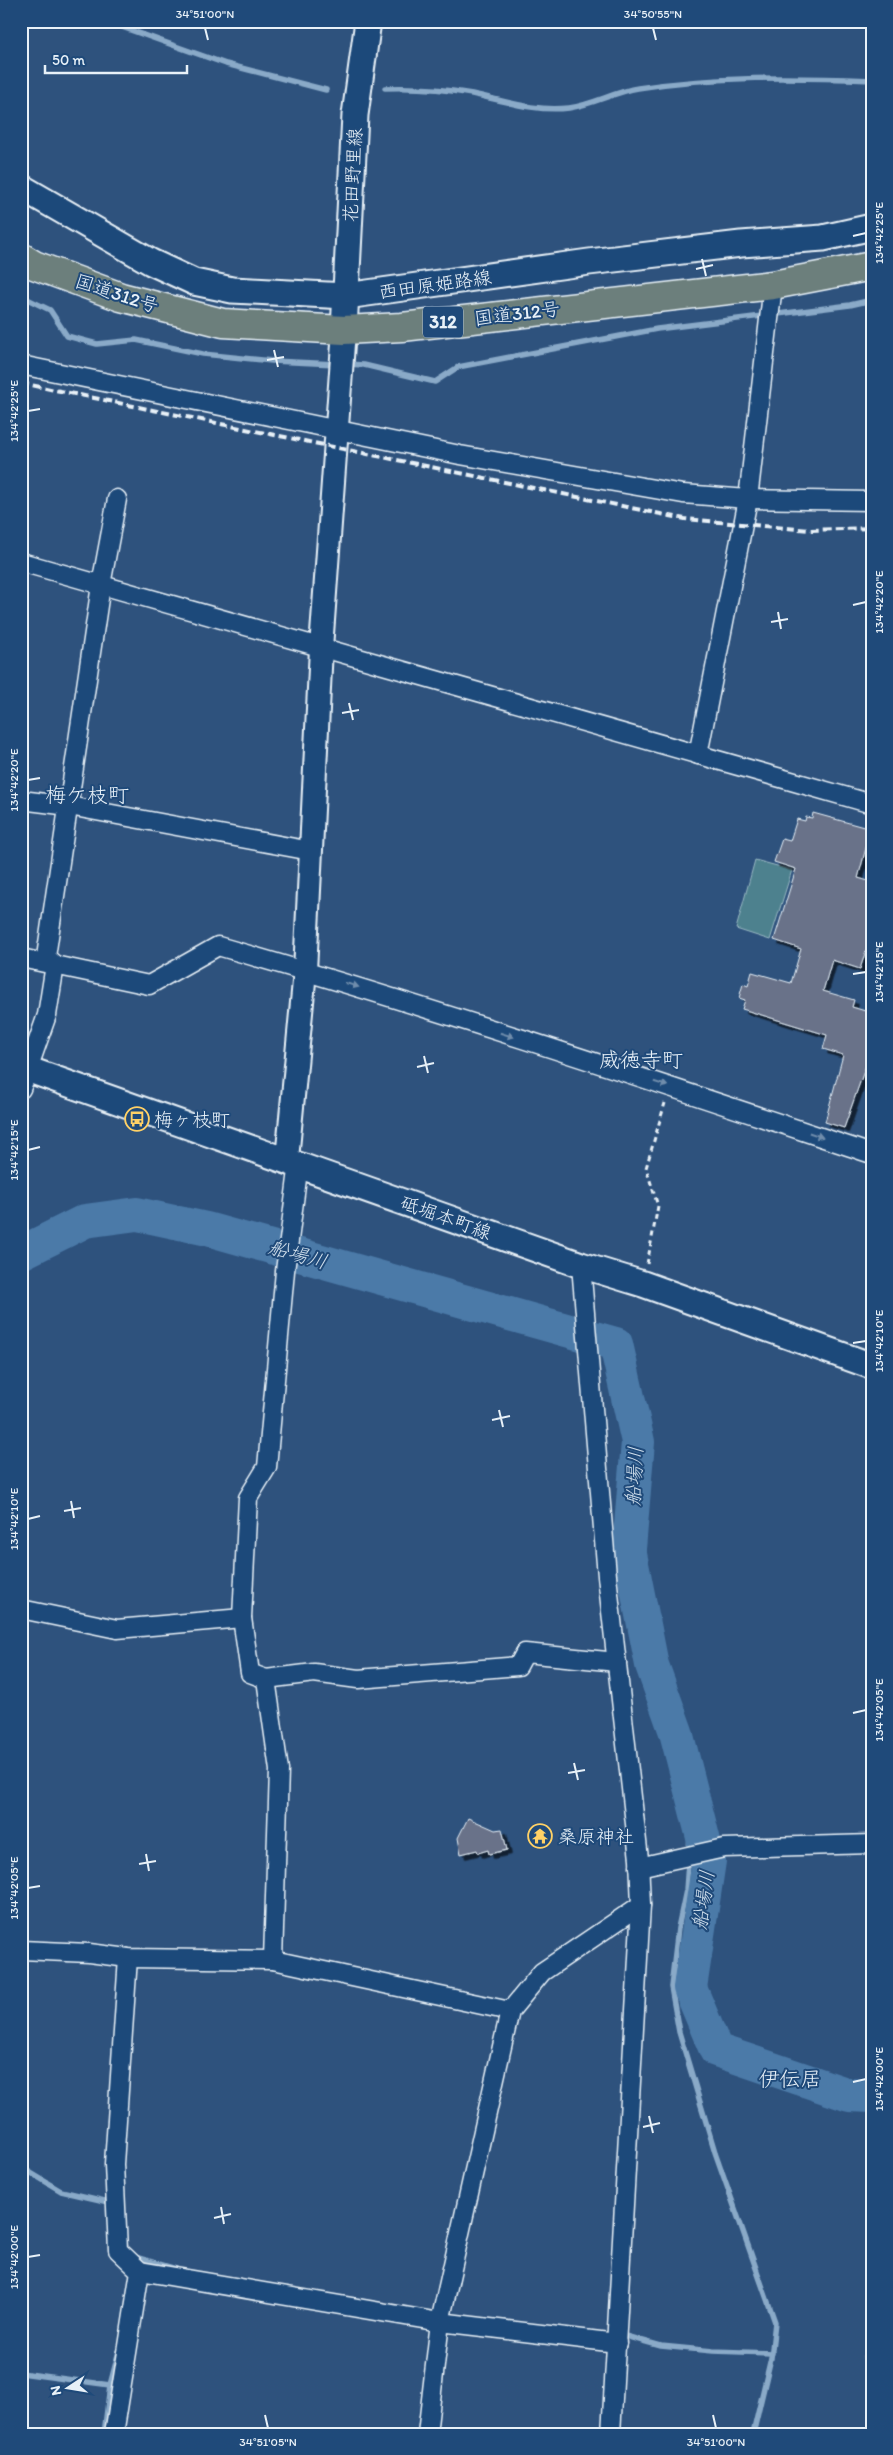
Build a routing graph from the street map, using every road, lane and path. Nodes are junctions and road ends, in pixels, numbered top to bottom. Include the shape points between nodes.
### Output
1 (368, 21) edge
2 (21, 187) edge
3 (872, 227) edge
4 (21, 258) edge
5 (872, 266) edge
6 (773, 285) junction
7 (346, 296) junction
8 (344, 330) junction
9 (21, 365) edge
10 (337, 429) junction
11 (117, 499) dead end
12 (748, 499) junction
13 (872, 501) edge
14 (21, 562) edge
15 (102, 585) junction
16 (321, 648) junction
17 (698, 755) junction
18 (21, 800) edge
19 (872, 804) edge
20 (69, 806) junction
21 (311, 850) junction
22 (21, 958) edge
23 (55, 965) junction
24 (305, 971) junction
25 (23, 1075) edge
26 (670, 1086) junction
27 (872, 1154) edge
28 (293, 1161) junction
29 (581, 1265) junction
30 (644, 1284) junction
31 (872, 1366) edge
32 (21, 1608) edge
33 (242, 1618) junction
34 (617, 1662) junction
35 (266, 1680) junction
36 (872, 1844) edge
37 (639, 1867) junction
38 (641, 1905) junction
39 (21, 1950) edge
40 (128, 1958) junction
41 (273, 1960) junction
42 (510, 2011) junction
43 (140, 2271) junction
44 (440, 2322) junction
45 (617, 2343) junction
46 (114, 2434) edge
47 (427, 2434) edge
48 (611, 2434) edge

1 - 7 main road, 花田野里線 via 355,115
2 - 7 main road, 西田原姫路線 via 151,262 194,282 232,290
3 - 7 main road, 西田原姫路線 via 823,238 589,262
4 - 8 highway, 国道312号 / 312 via 120,297 223,323
5 - 6 highway, 国道312号 / 312
6 - 8 highway, 国道312号 / 312 via 402,327
6 - 12 street
7 - 8 main road, 花田野里線
8 - 10 street
9 - 10 street
10 - 12 street via 460,456 683,494
10 - 16 street
11 - 15 street
12 - 13 street
12 - 17 street
14 - 15 street
15 - 16 street
15 - 20 street
16 - 17 street
16 - 21 street
17 - 19 street
18 - 20 street
20 - 21 street
20 - 23 street via 46,957
21 - 24 street
22 - 23 street
23 - 24 street via 149,985 218,946
23 - 25 street via 47,1015
24 -> 26 street
24 - 28 street
25 - 28 main road, 砥堀本町線
26 -> 27 street
26 - 30 path via 646,1168 658,1206
28 - 29 main road, 砥堀本町線
28 - 33 street via 289,1244 267,1466 248,1498
29 - 30 main road, 砥堀本町線
29 - 34 street via 606,1576
30 - 31 main road, 砥堀本町線
32 - 33 street via 118,1629
33 - 35 street via 250,1673
34 - 35 street via 524,1653 518,1666 358,1679 314,1673
34 - 37 street
35 - 41 street via 279,1770
36 - 37 street via 724,1848
37 - 38 street
38 - 42 street via 542,1972
38 - 45 street
39 - 40 street
40 - 41 street
40 - 43 street via 114,2164 118,2250
41 - 42 street
42 - 44 street
43 - 44 street
43 - 46 street
44 - 45 street
44 - 47 street
45 - 48 street

